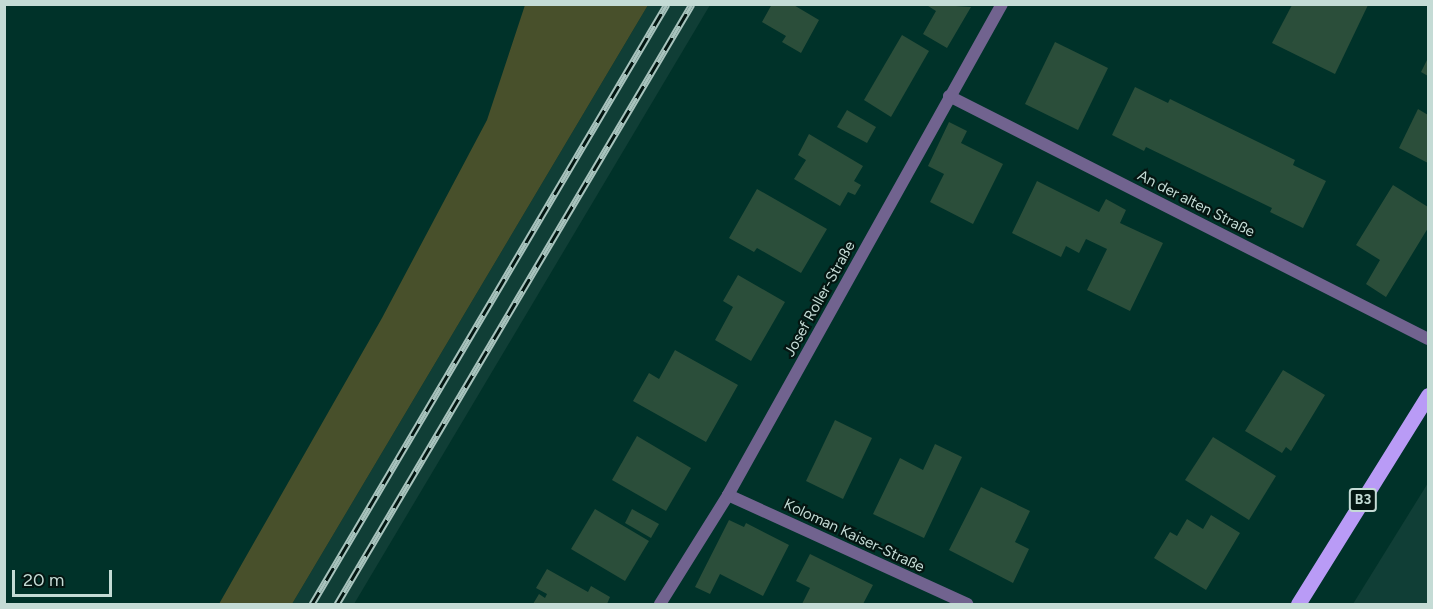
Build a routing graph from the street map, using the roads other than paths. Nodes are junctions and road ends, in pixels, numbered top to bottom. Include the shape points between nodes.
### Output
1 (1002, 4) edge
2 (950, 96) junction
3 (1428, 339) edge
4 (1428, 395) edge
5 (728, 495) junction
6 (660, 604) edge
7 (967, 604) edge
8 (1298, 604) edge

1 - 2 street, Josef Roller-Straße
2 - 3 street, An der alten Straße
2 - 5 street, Josef Roller-Straße
4 - 8 main road, B3
5 - 6 street, Josef Roller-Straße
5 - 7 street, Koloman Kaiser-Straße

